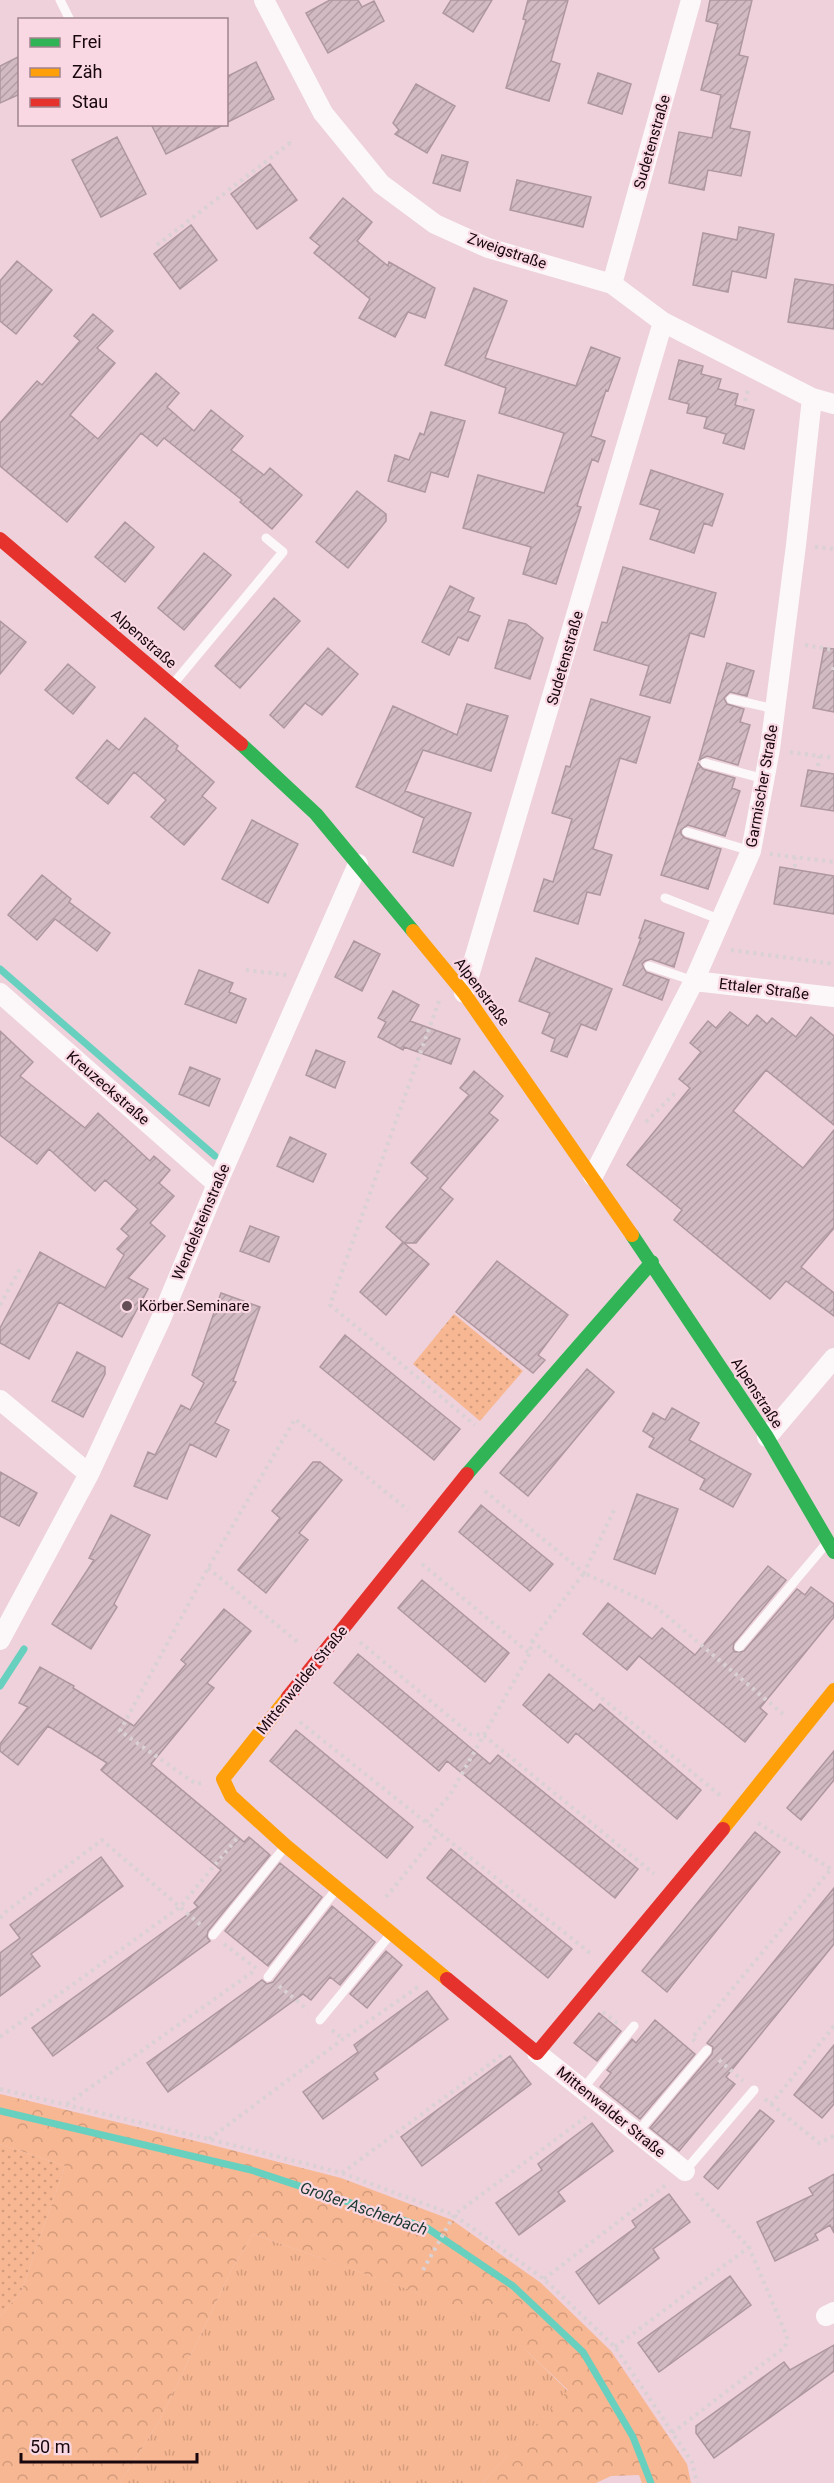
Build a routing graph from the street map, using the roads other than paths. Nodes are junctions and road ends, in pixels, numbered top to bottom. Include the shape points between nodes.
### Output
1 (60, 0) edge
2 (264, 0) edge
3 (691, 0) edge
4 (69, 18) edge
5 (612, 284) junction
6 (663, 322) junction
7 (812, 398) junction
8 (834, 404) edge
9 (0, 538) edge
10 (266, 538) dead end
11 (172, 685) junction
12 (731, 699) dead end
13 (775, 709) junction
14 (705, 764) dead end
15 (764, 779) junction
16 (687, 832) dead end
17 (752, 852) junction
18 (358, 864) junction
19 (665, 898) dead end
20 (721, 920) junction
21 (649, 966) dead end
22 (694, 981) junction
23 (0, 993) edge
24 (464, 993) junction
25 (834, 997) edge
26 (593, 1176) junction
27 (217, 1184) junction
28 (652, 1262) junction
29 (834, 1358) edge
30 (0, 1400) edge
31 (766, 1437) junction
32 (89, 1474) junction
33 (831, 1547) edge
34 (5, 1619) edge
35 (0, 1640) edge
36 (739, 1647) dead end
37 (834, 1690) edge
38 (286, 1846) junction
39 (337, 1889) junction
40 (392, 1933) junction
41 (213, 1935) road end
42 (268, 1977) road end
43 (320, 2020) road end
44 (632, 2029) road end
45 (529, 2046) junction
46 (707, 2050) road end
47 (582, 2090) junction
48 (754, 2090) road end
49 (637, 2133) junction
50 (685, 2171) joint

1 - 4 lane
2 - 5 street, Zweigstraße via 322,113 381,184 435,224 488,248
3 - 5 street, Sudetenstraße
5 - 6 street, Zweigstraße
6 - 7 street, Zweigstraße
6 - 24 street, Sudetenstraße
7 - 8 street, Zweigstraße
7 - 13 street, Garmischer Straße
9 - 11 street, Alpenstraße
10 - 11 lane via 283,552
11 - 18 street, Alpenstraße via 261,761 316,814
12 - 13 lane
13 - 15 street, Garmischer Straße
14 - 15 lane
15 - 17 street, Garmischer Straße
16 - 17 lane
17 - 20 street, Garmischer Straße
18 - 24 street, Alpenstraße
18 - 27 street, Wendelsteinstraße
19 - 20 lane
20 - 22 street, Garmischer Straße
21 - 22 lane
22 - 25 street, Ettaler Straße
22 - 26 street, Garmischer Straße
23 - 27 street, Kreuzeckstraße
24 - 26 street, Alpenstraße
26 - 28 street, Alpenstraße
27 - 32 street, Wendelsteinstraße
28 - 31 street, Alpenstraße
28 - 38 street, Mittenwalder Straße via 425,1524 223,1779 231,1796
29 - 31 street
30 - 32 street
31 - 33 street, Alpenstraße
32 - 34 street, Wendelsteinstraße
33 - 36 lane
34 - 35 street, Wendelsteinstraße
37 - 45 street via 608,1968 584,1996
38 - 39 street, Mittenwalder Straße
38 - 41 lane
39 - 40 street, Mittenwalder Straße
39 - 42 lane
40 - 43 lane
40 - 45 street, Mittenwalder Straße
44 - 47 lane
45 - 47 street, Mittenwalder Straße
46 - 49 lane
47 - 49 street, Mittenwalder Straße
48 - 50 lane
49 - 50 street, Mittenwalder Straße

